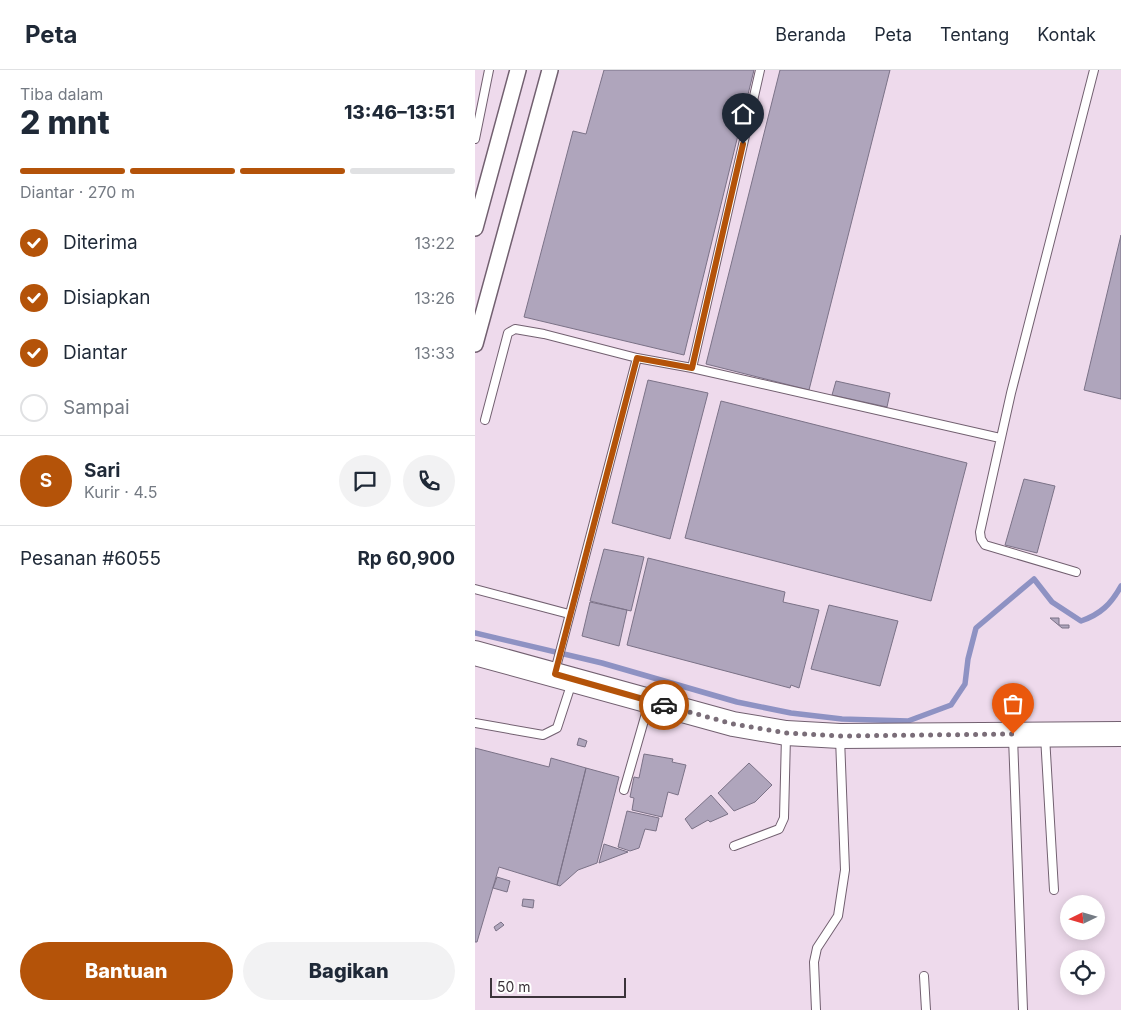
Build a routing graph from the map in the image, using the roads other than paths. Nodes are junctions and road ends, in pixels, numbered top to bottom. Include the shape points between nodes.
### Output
1 (489, 70) edge
2 (518, 70) edge
3 (550, 70) edge
4 (760, 70) edge
5 (1094, 70) edge
6 (475, 139) edge
7 (475, 228) edge
8 (475, 344) edge
9 (637, 358) junction
10 (692, 368) junction
11 (485, 420) dead end
12 (1000, 438) junction
13 (1076, 572) dead end
14 (475, 589) edge
15 (569, 614) junction
16 (475, 653) edge
17 (475, 657) edge
18 (562, 672) junction
19 (650, 701) junction
20 (475, 723) edge
21 (787, 733) junction
22 (1013, 734) junction
23 (1045, 734) junction
24 (1121, 734) edge
25 (840, 736) junction
26 (624, 790) dead end
27 (734, 846) dead end
28 (1055, 890) dead end
29 (924, 976) dead end
30 (816, 1010) edge
31 (927, 1010) edge
32 (1023, 1010) edge

1 - 6 lane
2 - 7 street
3 - 8 street
4 - 10 lane
5 - 12 lane
9 - 10 lane
9 - 11 lane via 515,329 508,334
9 - 15 lane
10 - 12 lane
12 - 13 lane via 981,539 985,546
14 - 15 lane
15 - 18 lane via 561,649
16 - 17 lane
16 - 18 main road
18 - 19 main road
18 - 20 lane via 557,728 550,733 543,735
19 - 21 main road via 733,724
19 - 26 lane
21 - 25 main road
21 - 27 lane via 784,818 779,829
22 - 23 main road
22 - 25 main road
22 - 32 lane
23 - 24 main road
23 - 28 lane
25 - 30 lane via 845,870 838,916 817,948 814,962
29 - 31 lane

